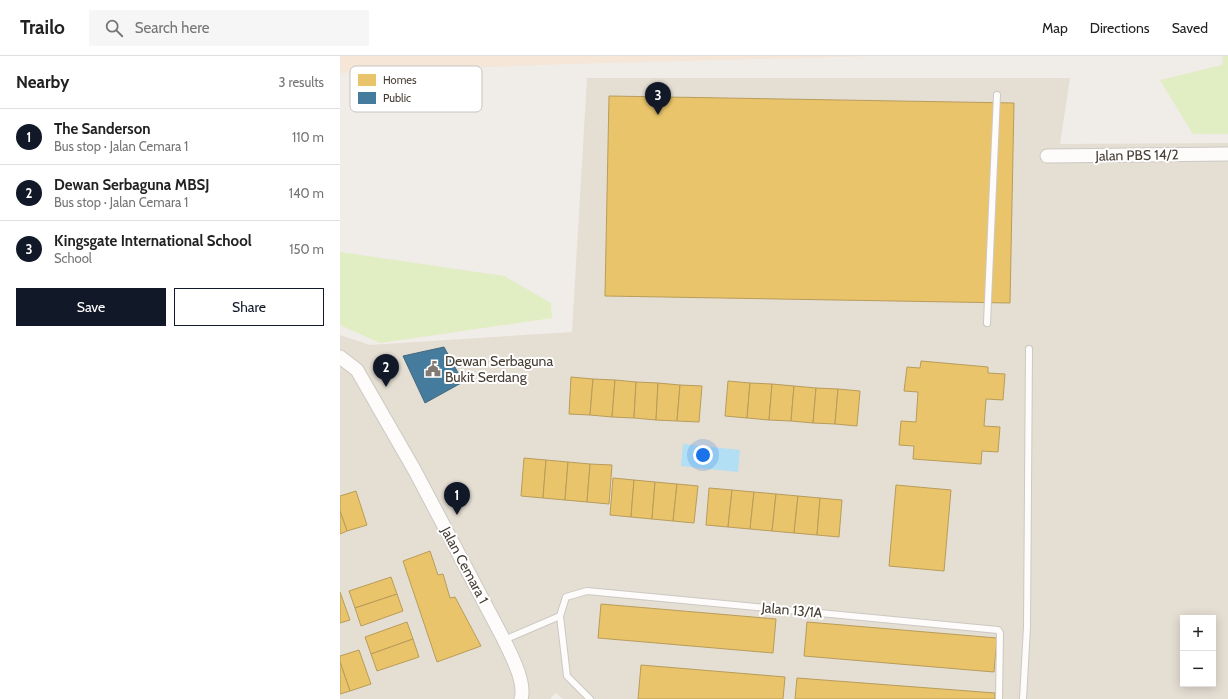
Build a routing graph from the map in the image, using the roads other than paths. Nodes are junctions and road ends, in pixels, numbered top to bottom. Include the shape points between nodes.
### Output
1 (997, 95) dead end
2 (1228, 154) edge
3 (1046, 156) dead end
4 (987, 323) dead end
5 (1029, 349) dead end
6 (340, 358) edge
7 (560, 616) junction
8 (504, 640) junction
9 (521, 699) edge
10 (590, 699) edge
11 (1000, 699) edge
12 (1023, 699) edge

1 - 4 lane
2 - 3 street, Jalan PBS 14/2
5 - 12 lane via 1027,627
6 - 8 street, Jalan Cemara 1 via 357,370 415,471
7 - 8 lane
7 - 10 lane via 567,676
7 - 11 lane, Jalan 13/1A via 566,597 587,591 998,630
8 - 9 street, Jalan Cemara 1 via 516,666 523,693

